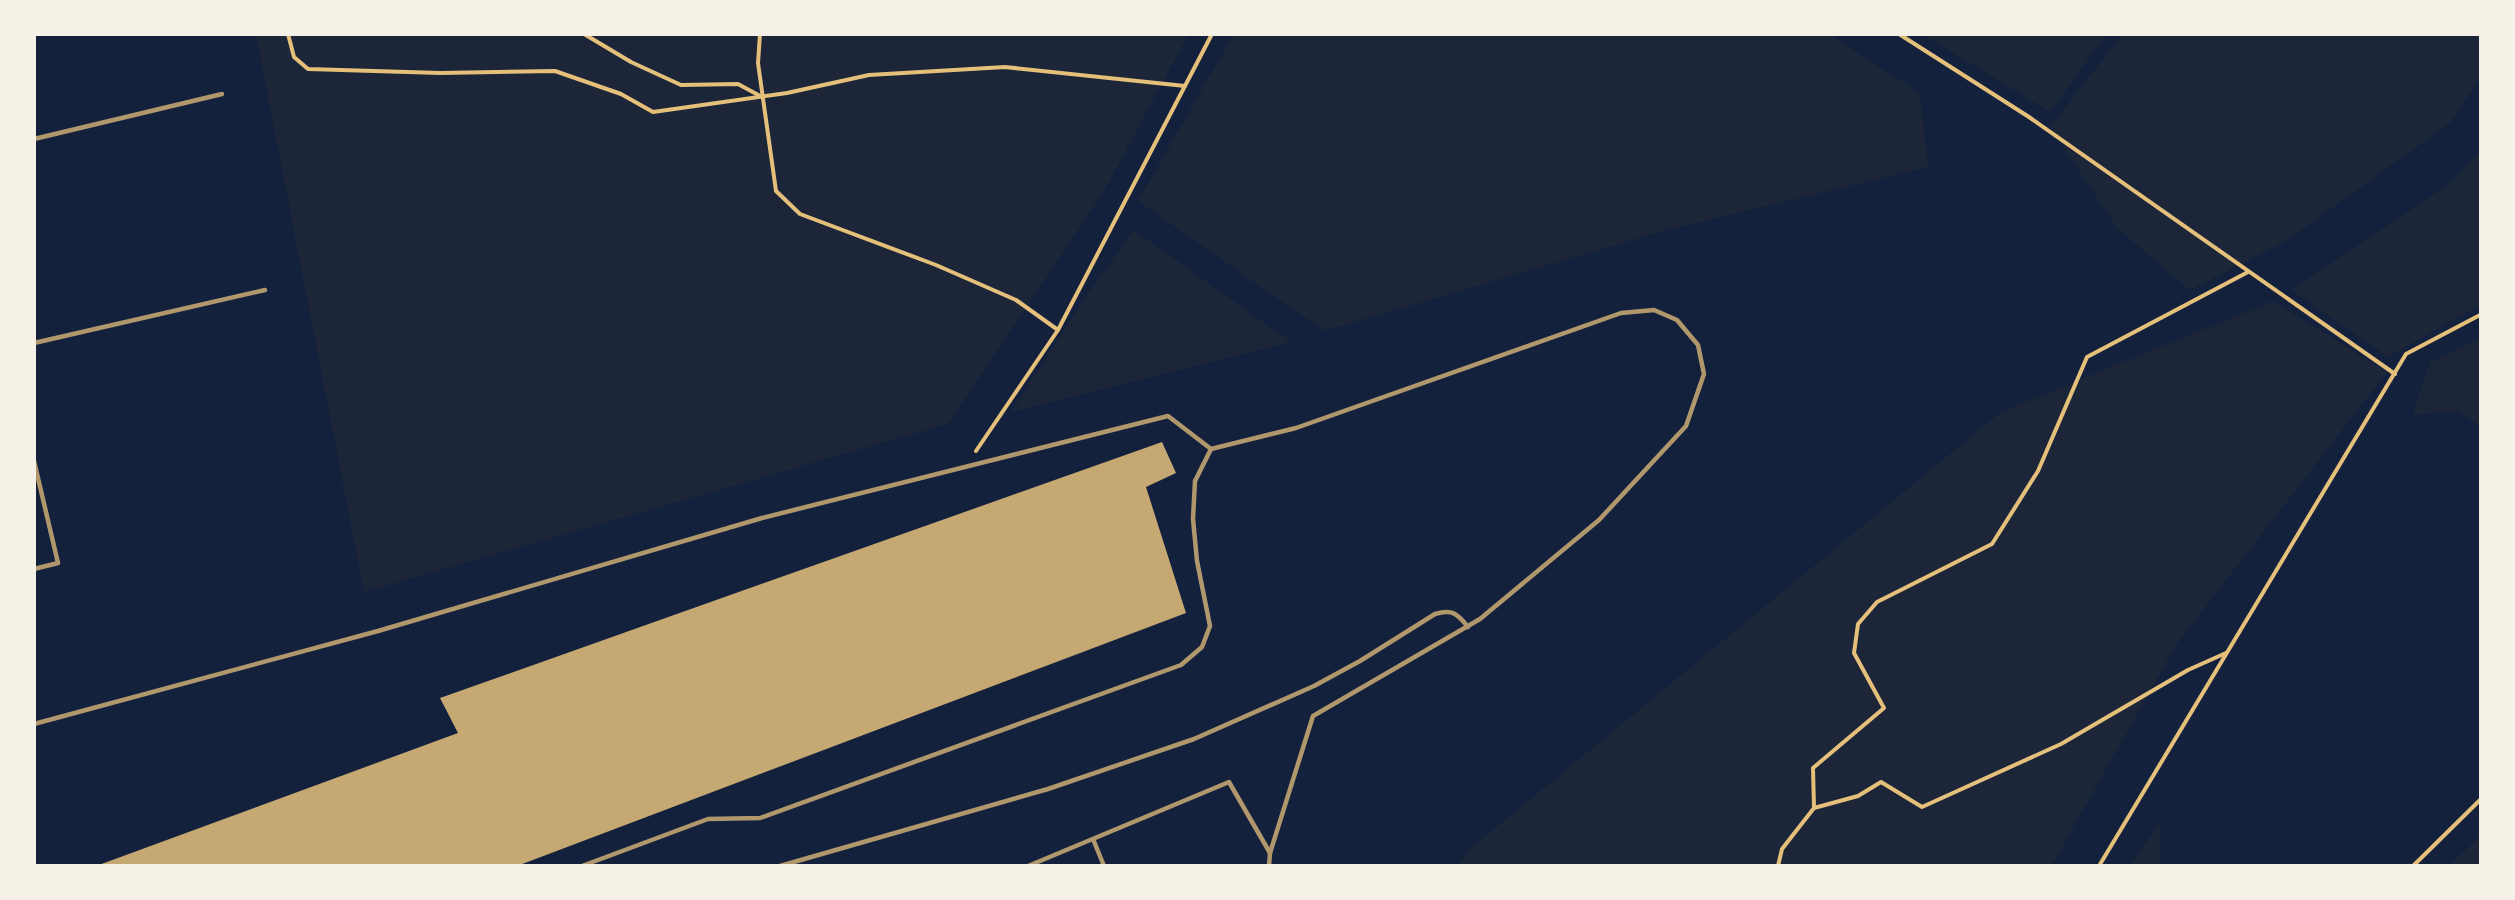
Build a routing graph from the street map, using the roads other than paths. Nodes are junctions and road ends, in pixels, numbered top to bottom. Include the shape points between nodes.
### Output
1 (222, 94) dead end
2 (34, 139) edge
3 (265, 290) dead end
4 (34, 343) edge
5 (1211, 448) junction
6 (34, 462) edge
7 (34, 569) edge
8 (1468, 627) junction
9 (34, 724) edge
10 (1093, 839) junction
11 (1270, 853) junction
12 (582, 866) edge
13 (780, 866) edge
14 (1028, 866) edge
15 (1104, 866) edge
16 (1269, 866) edge

1 - 2 lane
3 - 4 lane
5 - 8 lane via 1296,428 1621,313 1654,310 1677,320 1698,345 1704,374 1686,426 1599,520
5 - 9 lane via 1168,416 762,518 378,631
5 - 12 lane via 1195,481 1193,519 1210,626 1202,647 1181,665 760,818 708,819
6 - 7 lane via 57,563
8 - 11 lane via 1313,716
8 - 13 lane via 1457,613 1448,610 1434,614 1314,686 1194,739 1048,789
10 - 11 lane via 1229,782
10 - 14 lane
10 - 15 lane
11 - 16 lane

